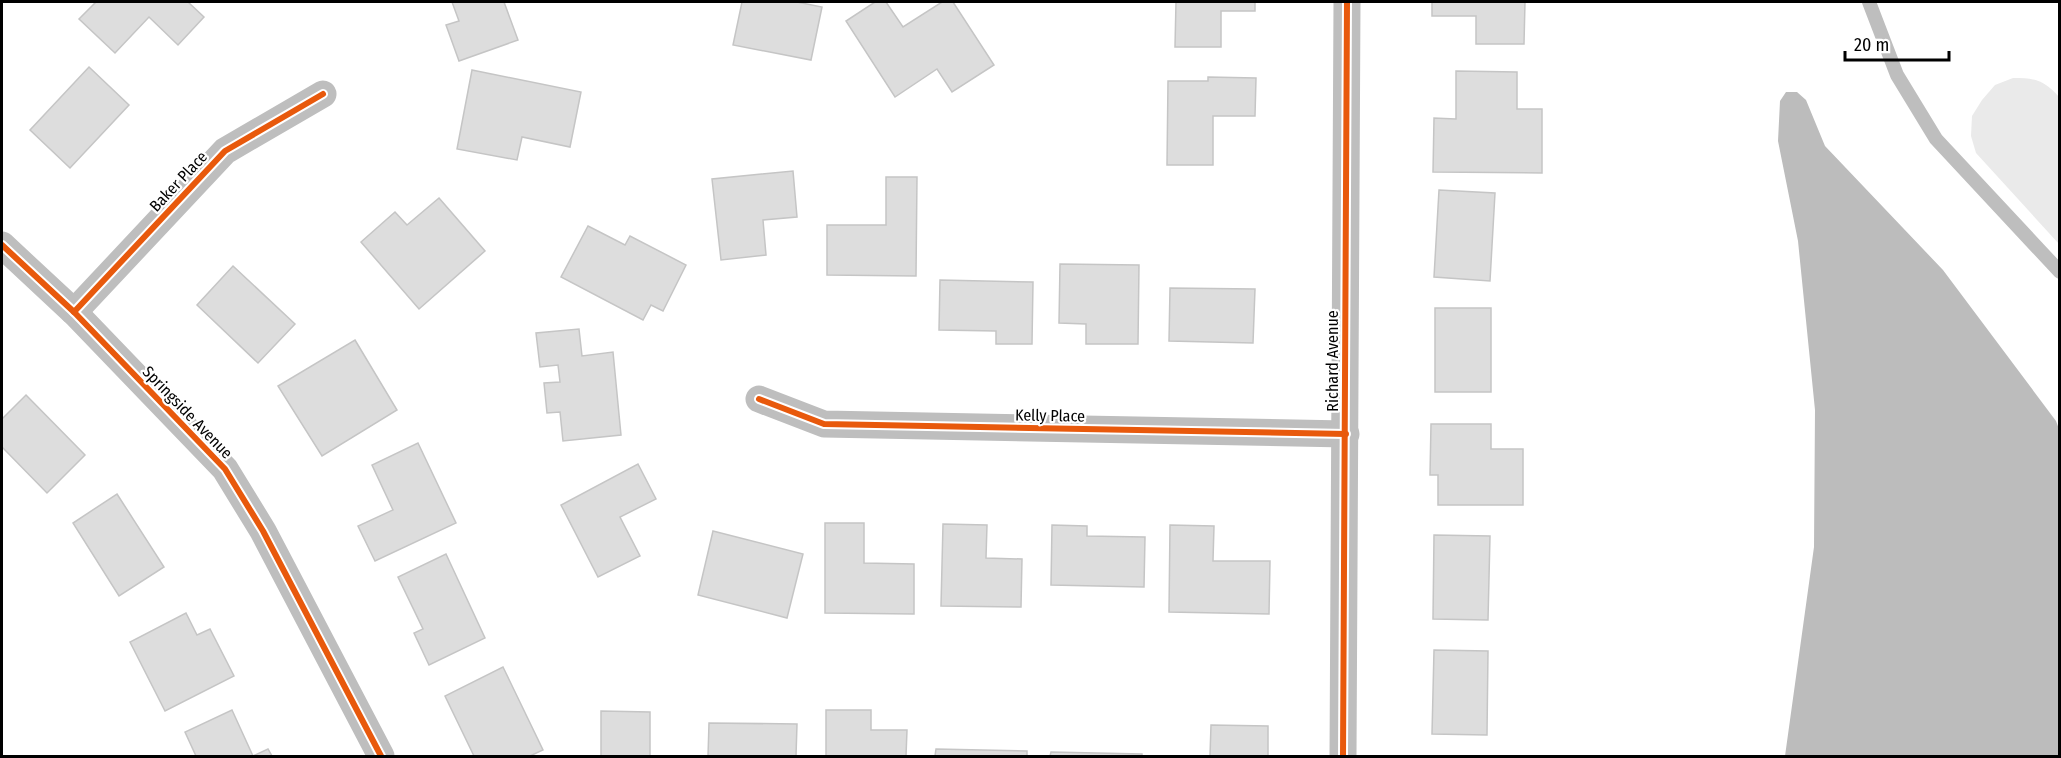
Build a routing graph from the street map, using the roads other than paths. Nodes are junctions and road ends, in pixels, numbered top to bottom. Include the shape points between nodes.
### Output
1 (1347, 2) edge
2 (1869, 2) edge
3 (323, 94) dead end
4 (2, 245) edge
5 (2060, 272) edge
6 (74, 312) junction
7 (759, 399) dead end
8 (1346, 434) junction
9 (381, 756) edge
10 (1343, 756) edge

1 - 8 street, Richard Avenue
2 - 5 lane via 1897,75 1936,139
3 - 6 street, Baker Place via 225,151
4 - 6 street, Springside Avenue
6 - 9 street, Springside Avenue via 225,469 263,531
7 - 8 street, Kelly Place via 824,424
8 - 10 street, Richard Avenue

